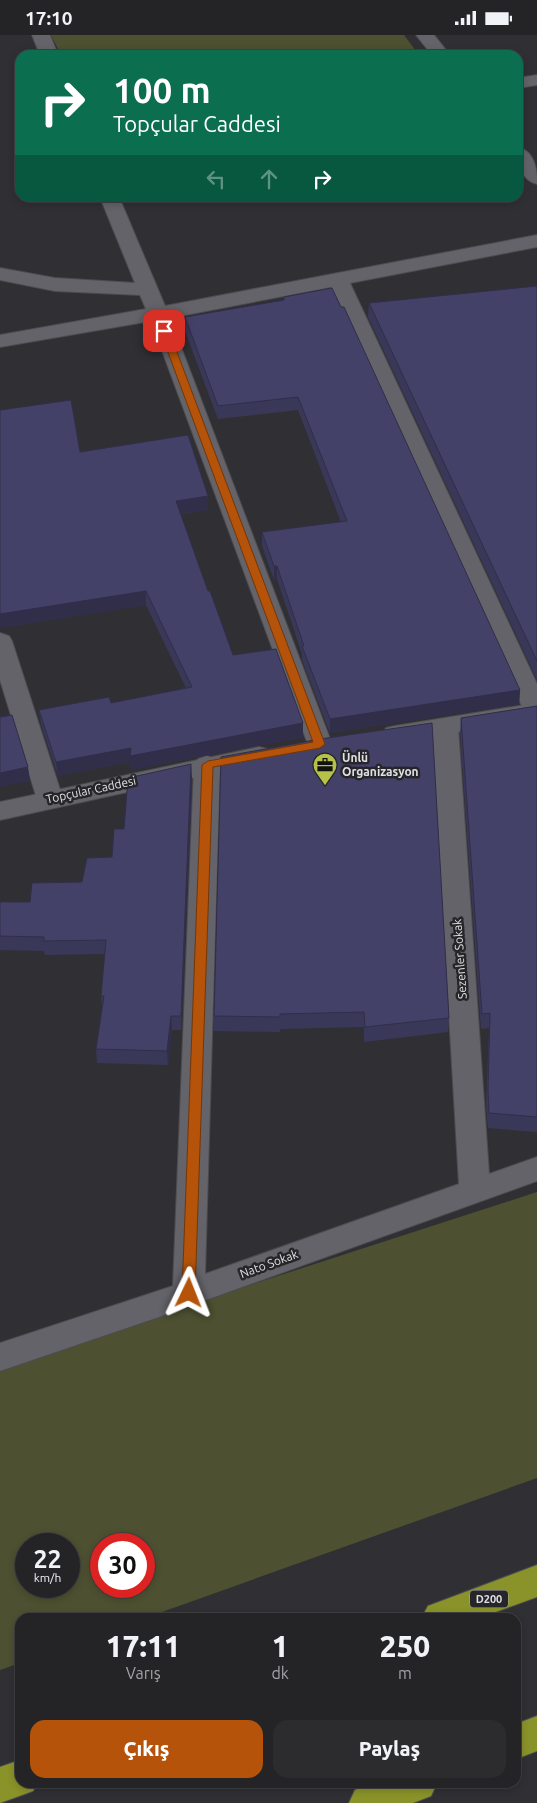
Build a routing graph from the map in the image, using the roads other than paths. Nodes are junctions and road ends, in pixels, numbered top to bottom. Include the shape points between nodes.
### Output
1 (41, 35) edge
2 (425, 35) edge
3 (47, 50) edge
4 (436, 50) edge
5 (537, 80) edge
6 (523, 82) edge
7 (523, 160) edge
8 (537, 178) edge
9 (111, 202) edge
10 (537, 241) edge
11 (0, 274) edge
12 (338, 279) junction
13 (148, 289) junction
14 (158, 313) junction
15 (0, 341) edge
16 (0, 641) edge
17 (537, 711) edge
18 (445, 727) junction
19 (368, 738) edge
20 (208, 765) junction
21 (50, 799) junction
22 (0, 811) edge
23 (537, 1169) edge
24 (476, 1191) junction
25 (189, 1293) junction
26 (0, 1357) edge
27 (537, 1581) edge
28 (451, 1613) edge
29 (537, 1733) edge
30 (521, 1740) edge
31 (15, 1780) edge
32 (0, 1785) edge
33 (406, 1788) edge
34 (368, 1803) edge

1 - 3 street
2 - 4 street
5 - 6 street
7 - 8 street
9 - 13 street
10 - 12 street
11 - 13 street via 28,282
12 - 14 street
12 - 17 street
13 - 14 street
14 - 15 street
14 - 20 street, Topçular Caddesi via 329,743
16 - 21 street
17 - 18 street
18 - 19 street
18 - 24 street, Sezenler Sokak
20 - 21 street, Topçular Caddesi
20 - 25 street
21 - 22 street, Topçular Caddesi
23 - 24 street, Nato Sokak
24 - 25 street, Nato Sokak
25 - 26 street, Nato Sokak
27 - 28 highway, D200
29 - 30 highway
31 - 32 highway
33 - 34 highway

